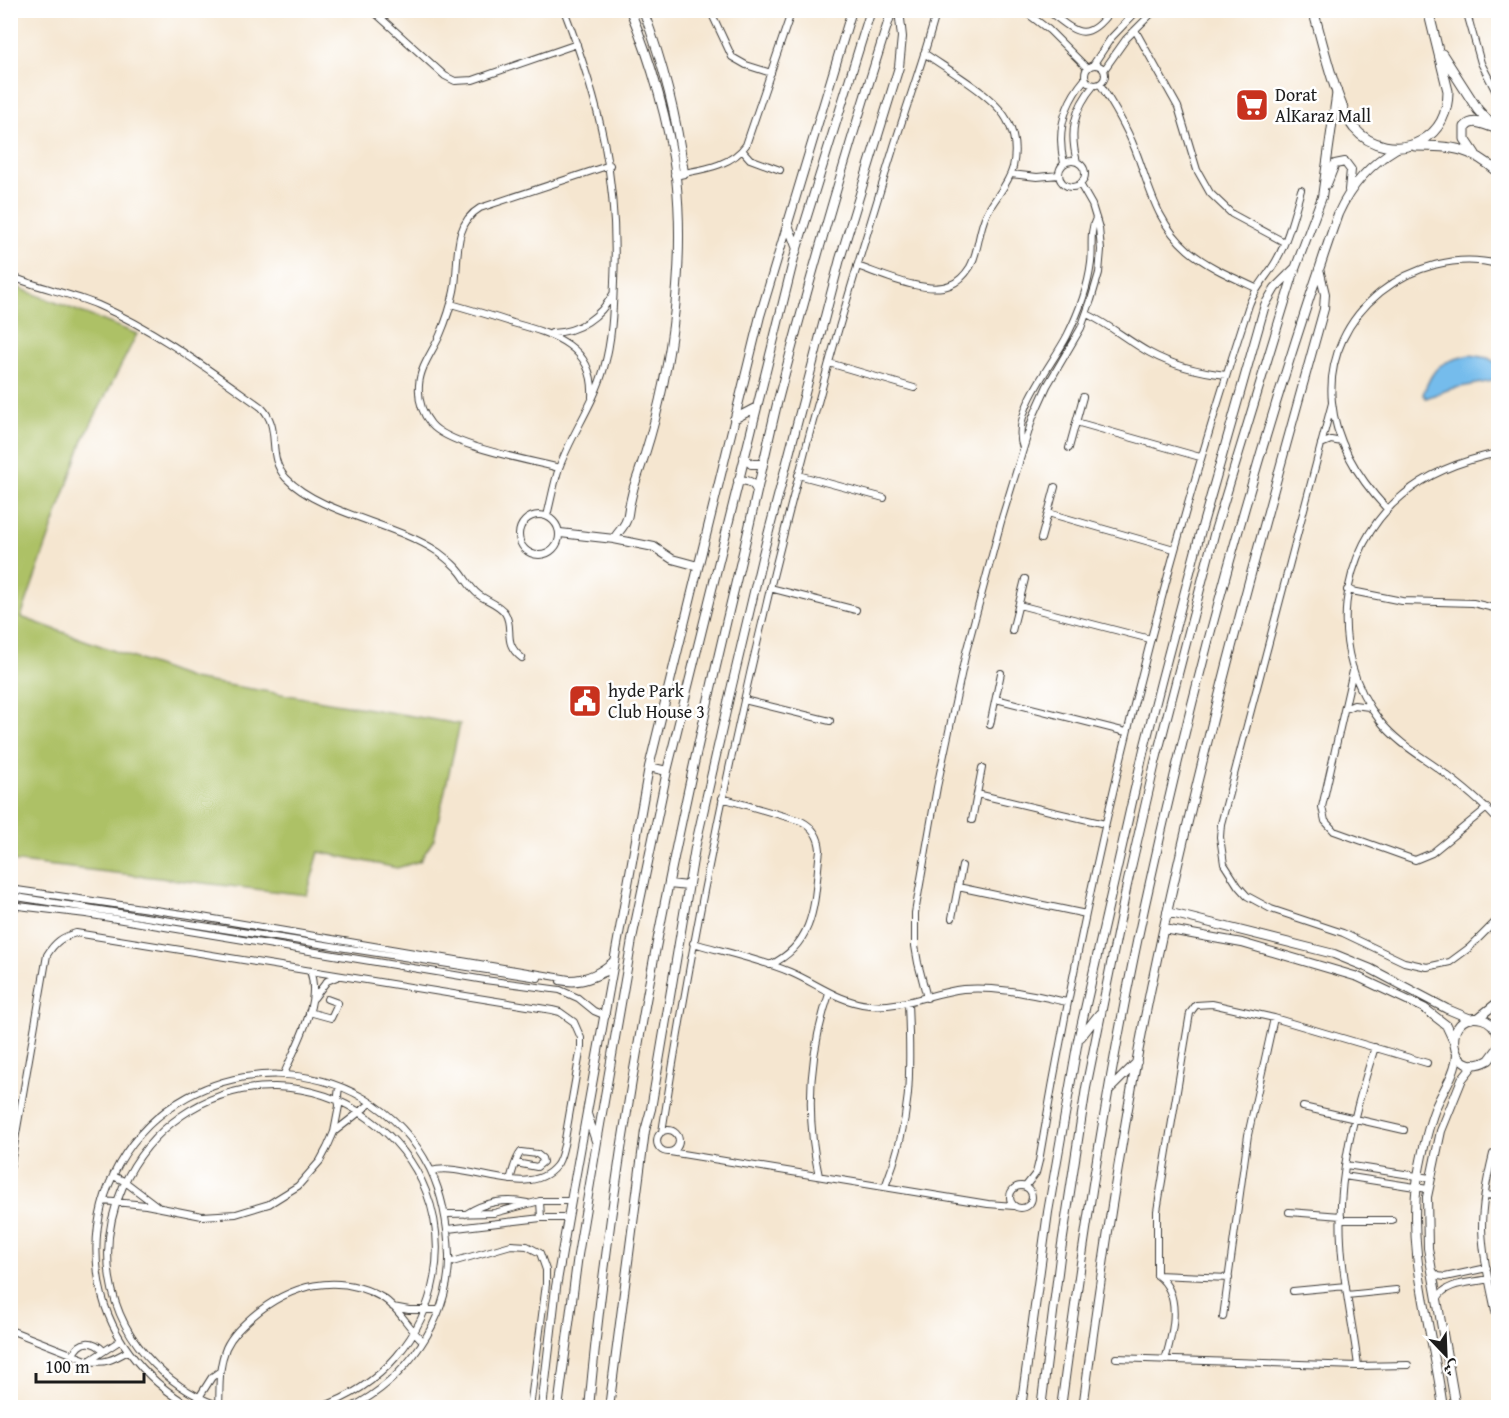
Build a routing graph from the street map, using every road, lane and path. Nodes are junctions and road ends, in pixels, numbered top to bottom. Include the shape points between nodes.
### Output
1 (564, 10) edge
2 (630, 10) edge
3 (643, 10) edge
4 (710, 10) edge
5 (792, 10) edge
6 (852, 10) edge
7 (871, 10) edge
8 (892, 10) edge
9 (899, 10) edge
10 (937, 10) edge
11 (1023, 10) edge
12 (1047, 10) edge
13 (1111, 10) edge
14 (1121, 10) edge
15 (1138, 10) edge
16 (1155, 10) edge
17 (1312, 10) edge
18 (1466, 10) edge
19 (376, 12) edge
20 (1429, 12) edge
21 (1130, 19) junction
22 (1135, 30) junction
23 (577, 44) junction
24 (1437, 45) junction
25 (924, 53) junction
26 (1090, 66) junction
27 (1104, 70) junction
28 (771, 73) junction
29 (1085, 79) junction
30 (1097, 84) junction
31 (1337, 90) junction
32 (1498, 96) edge
33 (1497, 130) edge
34 (1410, 146) junction
35 (1397, 148) junction
36 (742, 150) junction
37 (1475, 154) junction
38 (1077, 162) junction
39 (1064, 163) junction
40 (610, 165) junction
41 (780, 170) dead end
42 (1498, 172) edge
43 (680, 174) junction
44 (1011, 174) junction
45 (1059, 175) junction
46 (1080, 184) junction
47 (1301, 190) dead end
48 (1349, 193) junction
49 (1322, 197) junction
50 (1096, 217) junction
51 (787, 221) junction
52 (1284, 242) junction
53 (797, 250) junction
54 (1498, 264) edge
55 (857, 266) junction
56 (1295, 269) junction
57 (1319, 269) junction
58 (10, 276) edge
59 (1256, 288) junction
60 (614, 292) junction
61 (451, 304) junction
62 (1087, 314) junction
63 (548, 333) junction
64 (829, 363) junction
65 (1050, 365) junction
66 (1057, 369) junction
67 (1226, 375) junction
68 (914, 388) dead end
69 (1083, 397) dead end
70 (592, 402) junction
71 (1332, 403) junction
72 (757, 407) junction
73 (734, 419) junction
74 (1076, 422) junction
75 (1342, 442) junction
76 (1321, 444) junction
77 (1069, 448) dead end
78 (1023, 449) junction
79 (1498, 453) edge
80 (744, 457) junction
81 (1200, 457) junction
82 (764, 462) junction
83 (559, 468) junction
84 (798, 475) junction
85 (738, 481) junction
86 (1055, 487) dead end
87 (757, 491) junction
88 (884, 498) dead end
89 (1387, 509) junction
90 (1048, 513) junction
91 (547, 516) junction
92 (560, 533) junction
93 (614, 539) junction
94 (1041, 539) dead end
95 (1174, 549) junction
96 (698, 566) junction
97 (1025, 579) dead end
98 (771, 588) junction
99 (1347, 590) junction
100 (1019, 605) junction
101 (1498, 609) edge
102 (856, 610) dead end
103 (1012, 631) dead end
104 (1150, 639) junction
105 (522, 658) dead end
106 (1353, 670) junction
107 (1001, 673) dead end
108 (996, 699) junction
109 (744, 700) junction
110 (1370, 707) junction
111 (1345, 710) junction
112 (830, 722) dead end
113 (990, 725) dead end
114 (1126, 732) junction
115 (649, 768) junction
116 (982, 768) dead end
117 (667, 771) junction
118 (977, 794) junction
119 (722, 798) junction
120 (1487, 808) junction
121 (972, 820) dead end
122 (1498, 821) edge
123 (1105, 824) junction
124 (962, 866) dead end
125 (669, 884) junction
126 (688, 886) junction
127 (958, 887) junction
128 (10, 888) edge
129 (10, 896) edge
130 (10, 905) edge
131 (1167, 912) junction
132 (1086, 914) junction
133 (952, 918) dead end
134 (1498, 918) edge
135 (1164, 929) junction
136 (620, 931) junction
137 (633, 933) junction
138 (693, 944) junction
139 (615, 959) junction
140 (770, 965) junction
141 (613, 970) junction
142 (310, 971) junction
143 (341, 976) junction
144 (829, 993) junction
145 (927, 998) junction
146 (313, 999) junction
147 (327, 999) dead end
148 (1067, 1002) junction
149 (1498, 1002) edge
150 (908, 1003) junction
151 (309, 1012) junction
152 (1101, 1012) junction
153 (606, 1016) junction
154 (1274, 1018) junction
155 (1474, 1018) junction
156 (1498, 1034) edge
157 (1078, 1040) junction
158 (1453, 1040) junction
159 (1375, 1047) junction
160 (1498, 1048) edge
161 (1457, 1054) junction
162 (1137, 1062) junction
163 (1427, 1063) dead end
164 (1474, 1064) junction
165 (284, 1074) junction
166 (339, 1087) junction
167 (1109, 1089) junction
168 (338, 1100) junction
169 (371, 1103) junction
170 (1303, 1107) dead end
171 (359, 1111) junction
172 (587, 1113) junction
173 (1354, 1118) junction
174 (1404, 1130) dead end
175 (334, 1132) junction
176 (662, 1132) junction
177 (597, 1143) junction
178 (670, 1152) junction
179 (1493, 1154) dead end
180 (516, 1163) dead end
181 (1346, 1165) junction
182 (10, 1169) edge
183 (431, 1171) junction
184 (112, 1176) junction
185 (819, 1176) junction
186 (1344, 1176) junction
187 (1418, 1177) junction
188 (1430, 1178) junction
189 (510, 1180) junction
190 (124, 1181) junction
191 (885, 1187) junction
192 (1025, 1187) junction
193 (1417, 1187) junction
194 (1428, 1189) junction
195 (1485, 1195) junction
196 (1498, 1196) edge
197 (103, 1201) junction
198 (540, 1201) junction
199 (570, 1201) junction
200 (116, 1203) junction
201 (527, 1204) junction
202 (1014, 1206) junction
203 (160, 1208) junction
204 (1289, 1212) dead end
205 (446, 1214) junction
206 (466, 1214) junction
207 (541, 1218) junction
208 (568, 1218) junction
209 (1341, 1218) junction
210 (1392, 1220) dead end
211 (448, 1229) junction
212 (449, 1263) junction
213 (1431, 1265) junction
214 (1486, 1268) junction
215 (1156, 1275) junction
216 (1229, 1278) junction
217 (1489, 1279) junction
218 (1346, 1286) junction
219 (1396, 1290) dead end
220 (1293, 1291) dead end
221 (1347, 1295) junction
222 (1437, 1303) junction
223 (392, 1306) junction
224 (426, 1310) junction
225 (439, 1310) junction
226 (1223, 1317) dead end
227 (1498, 1326) edge
228 (10, 1330) edge
229 (414, 1333) junction
230 (121, 1340) junction
231 (423, 1341) junction
232 (104, 1351) junction
233 (128, 1351) junction
234 (74, 1355) junction
235 (1116, 1358) dead end
236 (1165, 1360) junction
237 (89, 1361) junction
238 (1408, 1365) dead end
239 (1358, 1366) junction
240 (219, 1372) junction
241 (199, 1397) junction
242 (219, 1406) edge
243 (358, 1406) edge
244 (610, 1406) edge
245 (193, 1407) edge
246 (227, 1407) edge
247 (318, 1407) edge
248 (351, 1407) edge
249 (530, 1407) edge
250 (542, 1407) edge
251 (558, 1407) edge
252 (589, 1407) edge
253 (1021, 1407) edge
254 (1041, 1407) edge
255 (1061, 1407) edge
256 (1083, 1407) edge
257 (1443, 1407) edge
258 (1456, 1407) edge

1 - 23 street
2 - 43 street
3 - 43 street via 677,126
4 - 28 street via 732,57
5 - 28 street
6 - 51 street
7 - 53 street
8 - 82 street via 851,137
9 - 126 street via 899,67 840,259 766,542
10 - 25 street
11 - 26 street
12 - 13 street via 1069,28 1083,32 1096,28
14 - 21 street
15 - 21 street
16 - 22 street
17 - 31 main road
18 - 32 street via 1481,63
19 - 23 street via 440,73 455,81 473,80
20 - 24 main road
21 - 26 street
22 - 27 street
22 - 52 street via 1178,106 1197,170 1210,193 1232,214
23 - 40 street via 597,105
24 - 33 main road via 1479,110
24 - 34 main road via 1448,103 1439,125
25 - 44 street via 1003,113 1014,139
25 - 55 street
26 - 27 street
26 - 29 street
27 - 30 street via 1105,77
28 - 36 street
29 - 30 street
29 - 39 street via 1068,104 1062,123
30 - 38 street via 1079,107 1073,124
30 - 59 street via 1130,137 1151,197 1166,225 1198,259
31 - 35 main road via 1350,121 1362,135 1384,147
31 - 49 street
33 - 37 main road via 1476,122 1465,127 1465,140
34 - 35 main road
34 - 37 main road via 1456,147
35 - 48 street via 1375,163
36 - 41 street via 754,161
36 - 43 street via 718,165
37 - 42 main road
38 - 39 street
38 - 46 street via 1084,170
39 - 45 street
40 - 60 street
40 - 61 street via 467,218 460,233
43 - 93 street via 678,271 671,342 660,401 627,520
44 - 45 street
44 - 55 street via 987,213 972,263 957,282 942,288 925,288
45 - 46 street via 1069,186
46 - 50 street
47 - 52 street
48 - 49 street via 1350,167 1342,162 1334,167
48 - 57 street
49 - 56 street
50 - 62 street via 1101,239 1100,263
50 - 65 street via 1086,285 1072,325
51 - 53 street
51 - 73 street
52 - 59 street
53 - 72 street
54 - 71 street via 1447,261 1400,278 1376,295 1341,344 1332,383
55 - 64 street
56 - 152 street via 1185,643
56 - 157 street via 1275,288 1266,305 1200,534 1144,749
57 - 131 street via 1324,309 1232,639
57 - 167 street via 1204,662 1144,910
58 - 105 street via 122,316 253,401 271,421 276,461 285,477 318,499 423,543 445,557 477,593 504,612 510,642
59 - 67 street
60 - 63 street via 587,323 568,331
60 - 70 street via 609,349
61 - 63 street
61 - 83 street via 421,373 419,396 426,417 451,439
62 - 66 street
62 - 67 street via 1170,362
63 - 70 street via 568,343 583,360 591,380
64 - 68 street
64 - 84 street
65 - 66 street
65 - 78 street via 1024,415 1020,429
66 - 78 street via 1039,402
67 - 81 street
69 - 74 street
70 - 83 street
71 - 75 street
71 - 76 street
72 - 73 street
72 - 80 street
73 - 96 street
74 - 77 street
74 - 81 street
75 - 76 street via 1330,440
75 - 89 street via 1361,479
76 - 134 street via 1221,824 1224,864 1238,886 1258,904 1343,933 1415,966 1450,962
78 - 145 street via 966,652 925,849 915,922 918,963
79 - 89 street via 1441,471 1404,493
80 - 82 street via 750,464
80 - 85 street
81 - 95 street
82 - 87 street
83 - 91 street
84 - 88 street
84 - 98 street
85 - 87 street via 748,480
85 - 117 street
86 - 90 street
87 - 125 street
89 - 99 street via 1362,547
90 - 94 street
90 - 95 street
91 - 92 street
91 - 92 street via 527,519 519,531 521,545 532,554 545,555 556,546
92 - 93 street
93 - 96 street via 654,547 672,559
95 - 104 street
96 - 115 street
97 - 100 street
98 - 102 street
98 - 109 street
99 - 101 street via 1402,601 1473,603
99 - 106 street via 1345,632
100 - 103 street
100 - 104 street
104 - 114 street
106 - 110 street
106 - 111 street
107 - 108 street
108 - 113 street
108 - 114 street
109 - 112 street
109 - 119 street
110 - 111 street via 1354,705
110 - 120 street via 1404,746
111 - 120 street via 1323,807 1325,821 1335,831 1409,859 1421,859
114 - 123 street
115 - 117 street
115 - 136 street
116 - 118 street
117 - 137 street
118 - 121 street
118 - 123 street
119 - 138 street
119 - 140 street via 801,821 818,838 820,850 809,927 797,946
120 - 122 street
123 - 132 street
124 - 127 street
125 - 126 street
125 - 252 street via 620,1154
126 - 244 street via 645,1131
127 - 132 street
127 - 133 street
128 - 139 street via 569,979 591,975
129 - 141 street via 568,983 586,981
130 - 153 street via 560,990
131 - 135 street
131 - 155 street via 1343,957 1447,1009
132 - 148 street
135 - 158 street via 1242,943 1358,977 1424,1008 1446,1025
135 - 162 street
136 - 137 street
136 - 139 street
137 - 177 street
138 - 140 street
138 - 176 street
139 - 141 street
140 - 144 street
141 - 153 street
142 - 143 street
142 - 146 street
142 - 182 street via 76,933 64,937 47,955
143 - 146 street via 327,981
143 - 189 street via 552,1010 574,1023 581,1047 560,1160 546,1175
144 - 150 street via 866,1005
144 - 185 street via 816,1041 810,1090 812,1139
145 - 148 street via 988,988
145 - 150 street
146 - 151 street
147 - 151 street via 338,1003 331,1018
148 - 192 street via 1039,1161
149 - 155 street
150 - 191 street via 908,1101 899,1149
151 - 165 street
152 - 157 street
152 - 254 street via 1060,1257
153 - 172 street
154 - 159 street
154 - 215 street via 1202,1003 1190,1013 1157,1211
154 - 216 street via 1248,1135
155 - 156 street via 1493,1025
155 - 158 street via 1459,1026
157 - 253 street via 1048,1212
158 - 161 street
159 - 163 street
159 - 173 street
160 - 164 street via 1489,1060
161 - 164 street
161 - 187 street via 1431,1123
162 - 167 street
162 - 256 street
164 - 188 street via 1463,1076 1449,1109
165 - 166 street
165 - 184 street via 228,1080 169,1107 137,1137
166 - 168 street
166 - 169 street
167 - 255 street
168 - 171 street
168 - 175 street
168 - 190 street via 276,1087 214,1098 161,1131
169 - 171 street
169 - 183 street via 404,1132
170 - 173 street
171 - 175 street
171 - 224 street via 401,1149 428,1198 436,1254
172 - 177 street
172 - 199 street
173 - 174 street
173 - 181 street
175 - 203 street via 320,1161 298,1186 269,1204 219,1216
176 - 178 street via 657,1146
176 - 178 street via 673,1132 678,1137 678,1145
177 - 251 street
178 - 185 street
179 - 195 street
180 - 189 street
181 - 186 street
181 - 187 street
183 - 189 street via 449,1169
183 - 205 street
184 - 190 street
184 - 197 street
185 - 191 street
186 - 193 street
186 - 209 street
187 - 188 street
187 - 193 street
188 - 194 street
190 - 200 street
190 - 203 street
191 - 202 street
192 - 202 street via 1012,1192
192 - 202 street via 1031,1201 1025,1207
193 - 194 street
193 - 257 street via 1417,1261
194 - 213 street
195 - 196 street
195 - 214 street via 1482,1225
197 - 200 street
197 - 230 street via 96,1263 104,1303
198 - 199 street
198 - 201 street
198 - 207 street
199 - 208 street
200 - 203 street
200 - 241 street via 109,1264 126,1324 157,1366
201 - 206 street via 494,1213
201 - 206 street via 500,1202
204 - 209 street
205 - 206 street
205 - 211 street
207 - 208 street
207 - 211 street
208 - 250 street
209 - 210 street
209 - 218 street
211 - 212 street
212 - 225 street
212 - 249 street via 511,1245 527,1246 540,1253 546,1284
213 - 214 street via 1435,1274 1442,1276
213 - 222 street
214 - 217 street
215 - 216 street
215 - 236 street via 1165,1281 1175,1314
216 - 226 street
217 - 222 street via 1445,1289
217 - 227 street
218 - 220 street
218 - 221 street
219 - 221 street
221 - 239 street
222 - 258 street
223 - 224 street
223 - 229 street
223 - 240 street via 371,1292 342,1284 293,1290 269,1303 243,1325 227,1347
224 - 225 street
224 - 229 street
225 - 231 street
228 - 234 street
229 - 231 street
229 - 247 street via 389,1366 373,1379
230 - 232 street
230 - 233 street
231 - 243 street via 391,1380
232 - 234 street via 85,1342
232 - 237 street
233 - 237 street via 105,1362
233 - 245 street via 157,1383
234 - 237 street
235 - 236 street
236 - 239 street
238 - 239 street
240 - 241 street
240 - 242 street
241 - 242 street
241 - 245 street
242 - 246 street
243 - 248 street

